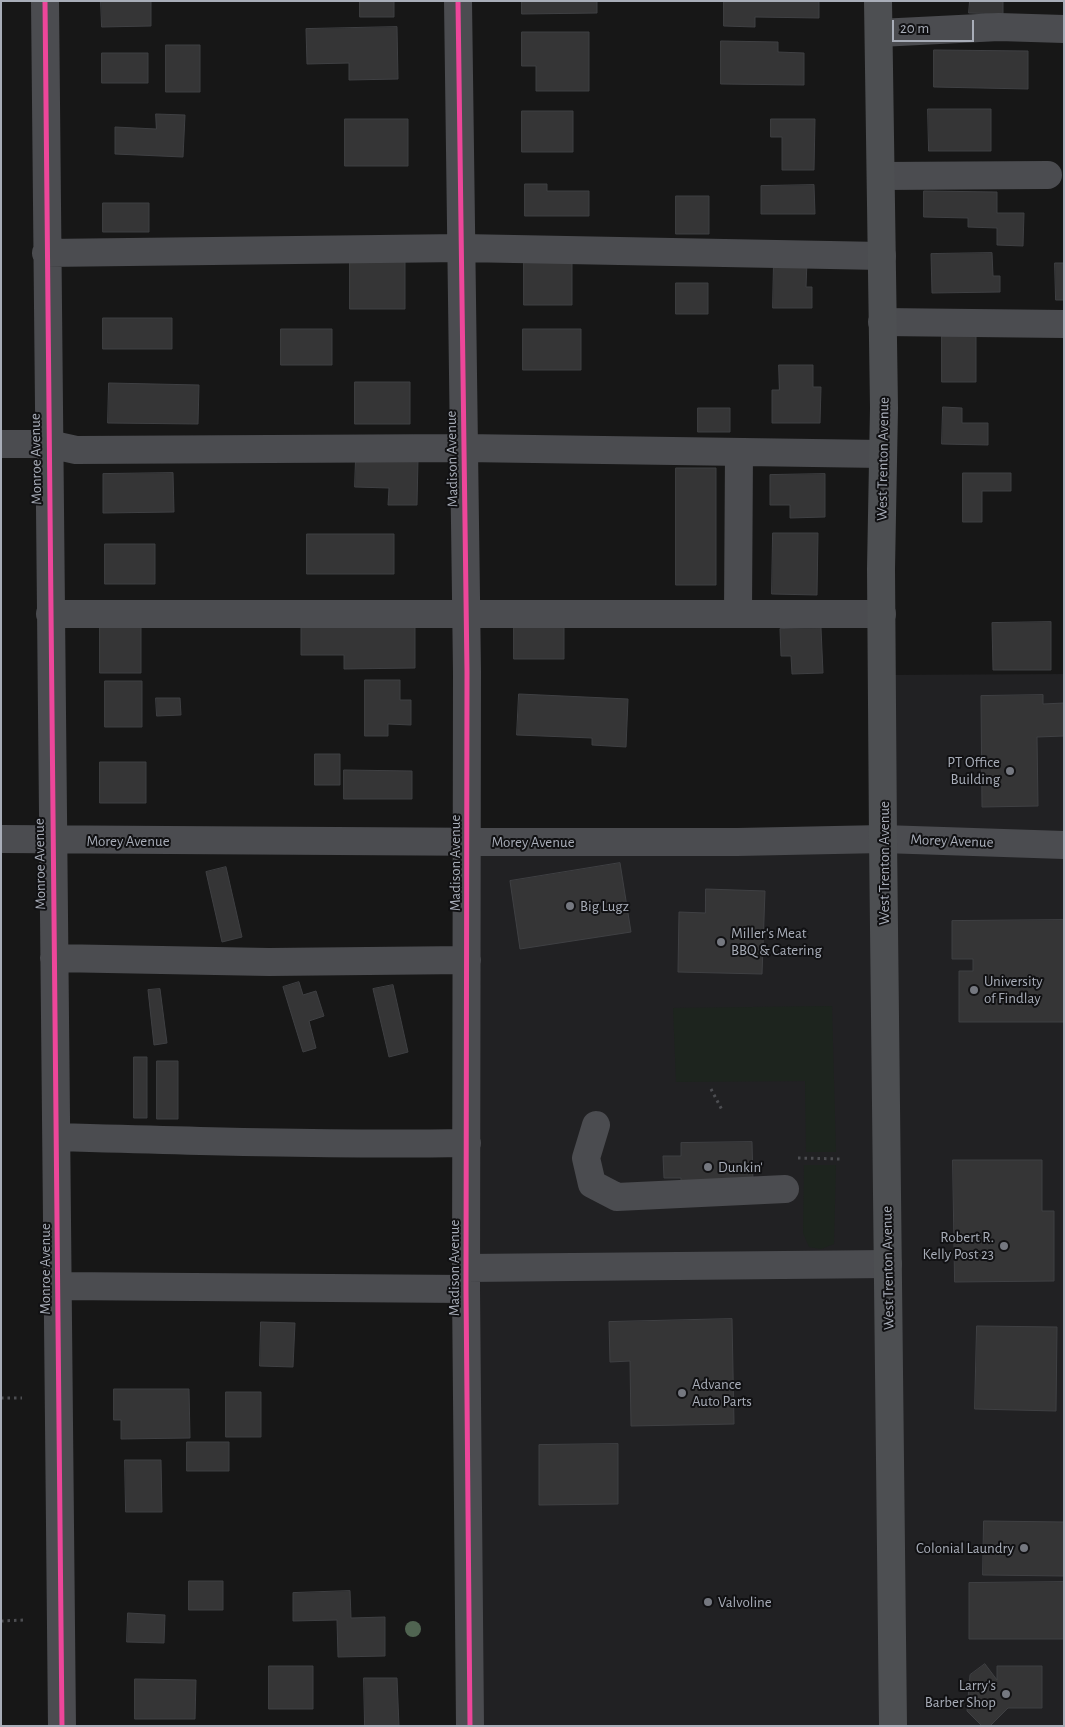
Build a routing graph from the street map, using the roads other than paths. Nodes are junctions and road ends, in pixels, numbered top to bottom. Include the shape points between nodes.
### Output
1 (45, 1) edge
2 (458, 1) edge
3 (878, 1) edge
4 (1064, 29) edge
5 (879, 33) junction
6 (1048, 175) dead end
7 (881, 176) junction
8 (462, 248) junction
9 (46, 253) junction
10 (882, 256) junction
11 (882, 322) junction
12 (1064, 324) edge
13 (1, 444) edge
14 (49, 444) junction
15 (464, 448) junction
16 (738, 452) junction
17 (883, 454) junction
18 (466, 613) junction
19 (738, 613) junction
20 (50, 614) junction
21 (882, 614) junction
22 (883, 839) junction
23 (1, 840) edge
24 (53, 840) junction
25 (467, 842) junction
26 (1064, 845) edge
27 (54, 958) junction
28 (467, 960) junction
29 (596, 1125) dead end
30 (57, 1136) junction
31 (467, 1144) junction
32 (785, 1190) dead end
33 (888, 1264) junction
34 (467, 1279) junction
35 (58, 1286) junction
36 (62, 1726) edge
37 (470, 1726) edge
38 (893, 1726) edge

1 - 9 street, Monroe Avenue
2 - 8 street, Madison Avenue
3 - 5 main road, West Trenton Avenue
4 - 5 street via 999,27
5 - 7 main road, West Trenton Avenue
6 - 7 street
7 - 10 main road, West Trenton Avenue
8 - 9 street
8 - 10 street
8 - 15 street, Madison Avenue
9 - 14 street, Monroe Avenue
10 - 11 main road, West Trenton Avenue
11 - 12 street
11 - 17 main road, West Trenton Avenue
13 - 14 street
14 - 15 street via 76,450
14 - 20 street, Monroe Avenue
15 - 16 street
15 - 18 street, Madison Avenue
16 - 17 street
16 - 19 street
17 - 21 main road, West Trenton Avenue
18 - 19 street
18 - 20 street
18 - 25 street, Madison Avenue
19 - 21 street
20 - 24 street, Monroe Avenue
21 - 22 main road, West Trenton Avenue
22 - 25 street, Morey Avenue
22 - 26 street, Morey Avenue
22 - 33 main road, West Trenton Avenue
23 - 24 street, Morey Avenue
24 - 25 street, Morey Avenue
24 - 27 street, Monroe Avenue
25 - 28 street, Madison Avenue
27 - 28 street via 270,962
27 - 30 street, Monroe Avenue
28 - 31 street, Madison Avenue
29 - 32 street via 586,1158 592,1184 617,1197
30 - 31 street
30 - 35 street, Monroe Avenue
31 - 34 street, Madison Avenue
33 - 34 street
33 - 38 main road, West Trenton Avenue
34 - 35 street
34 - 37 street, Madison Avenue
35 - 36 street, Monroe Avenue

